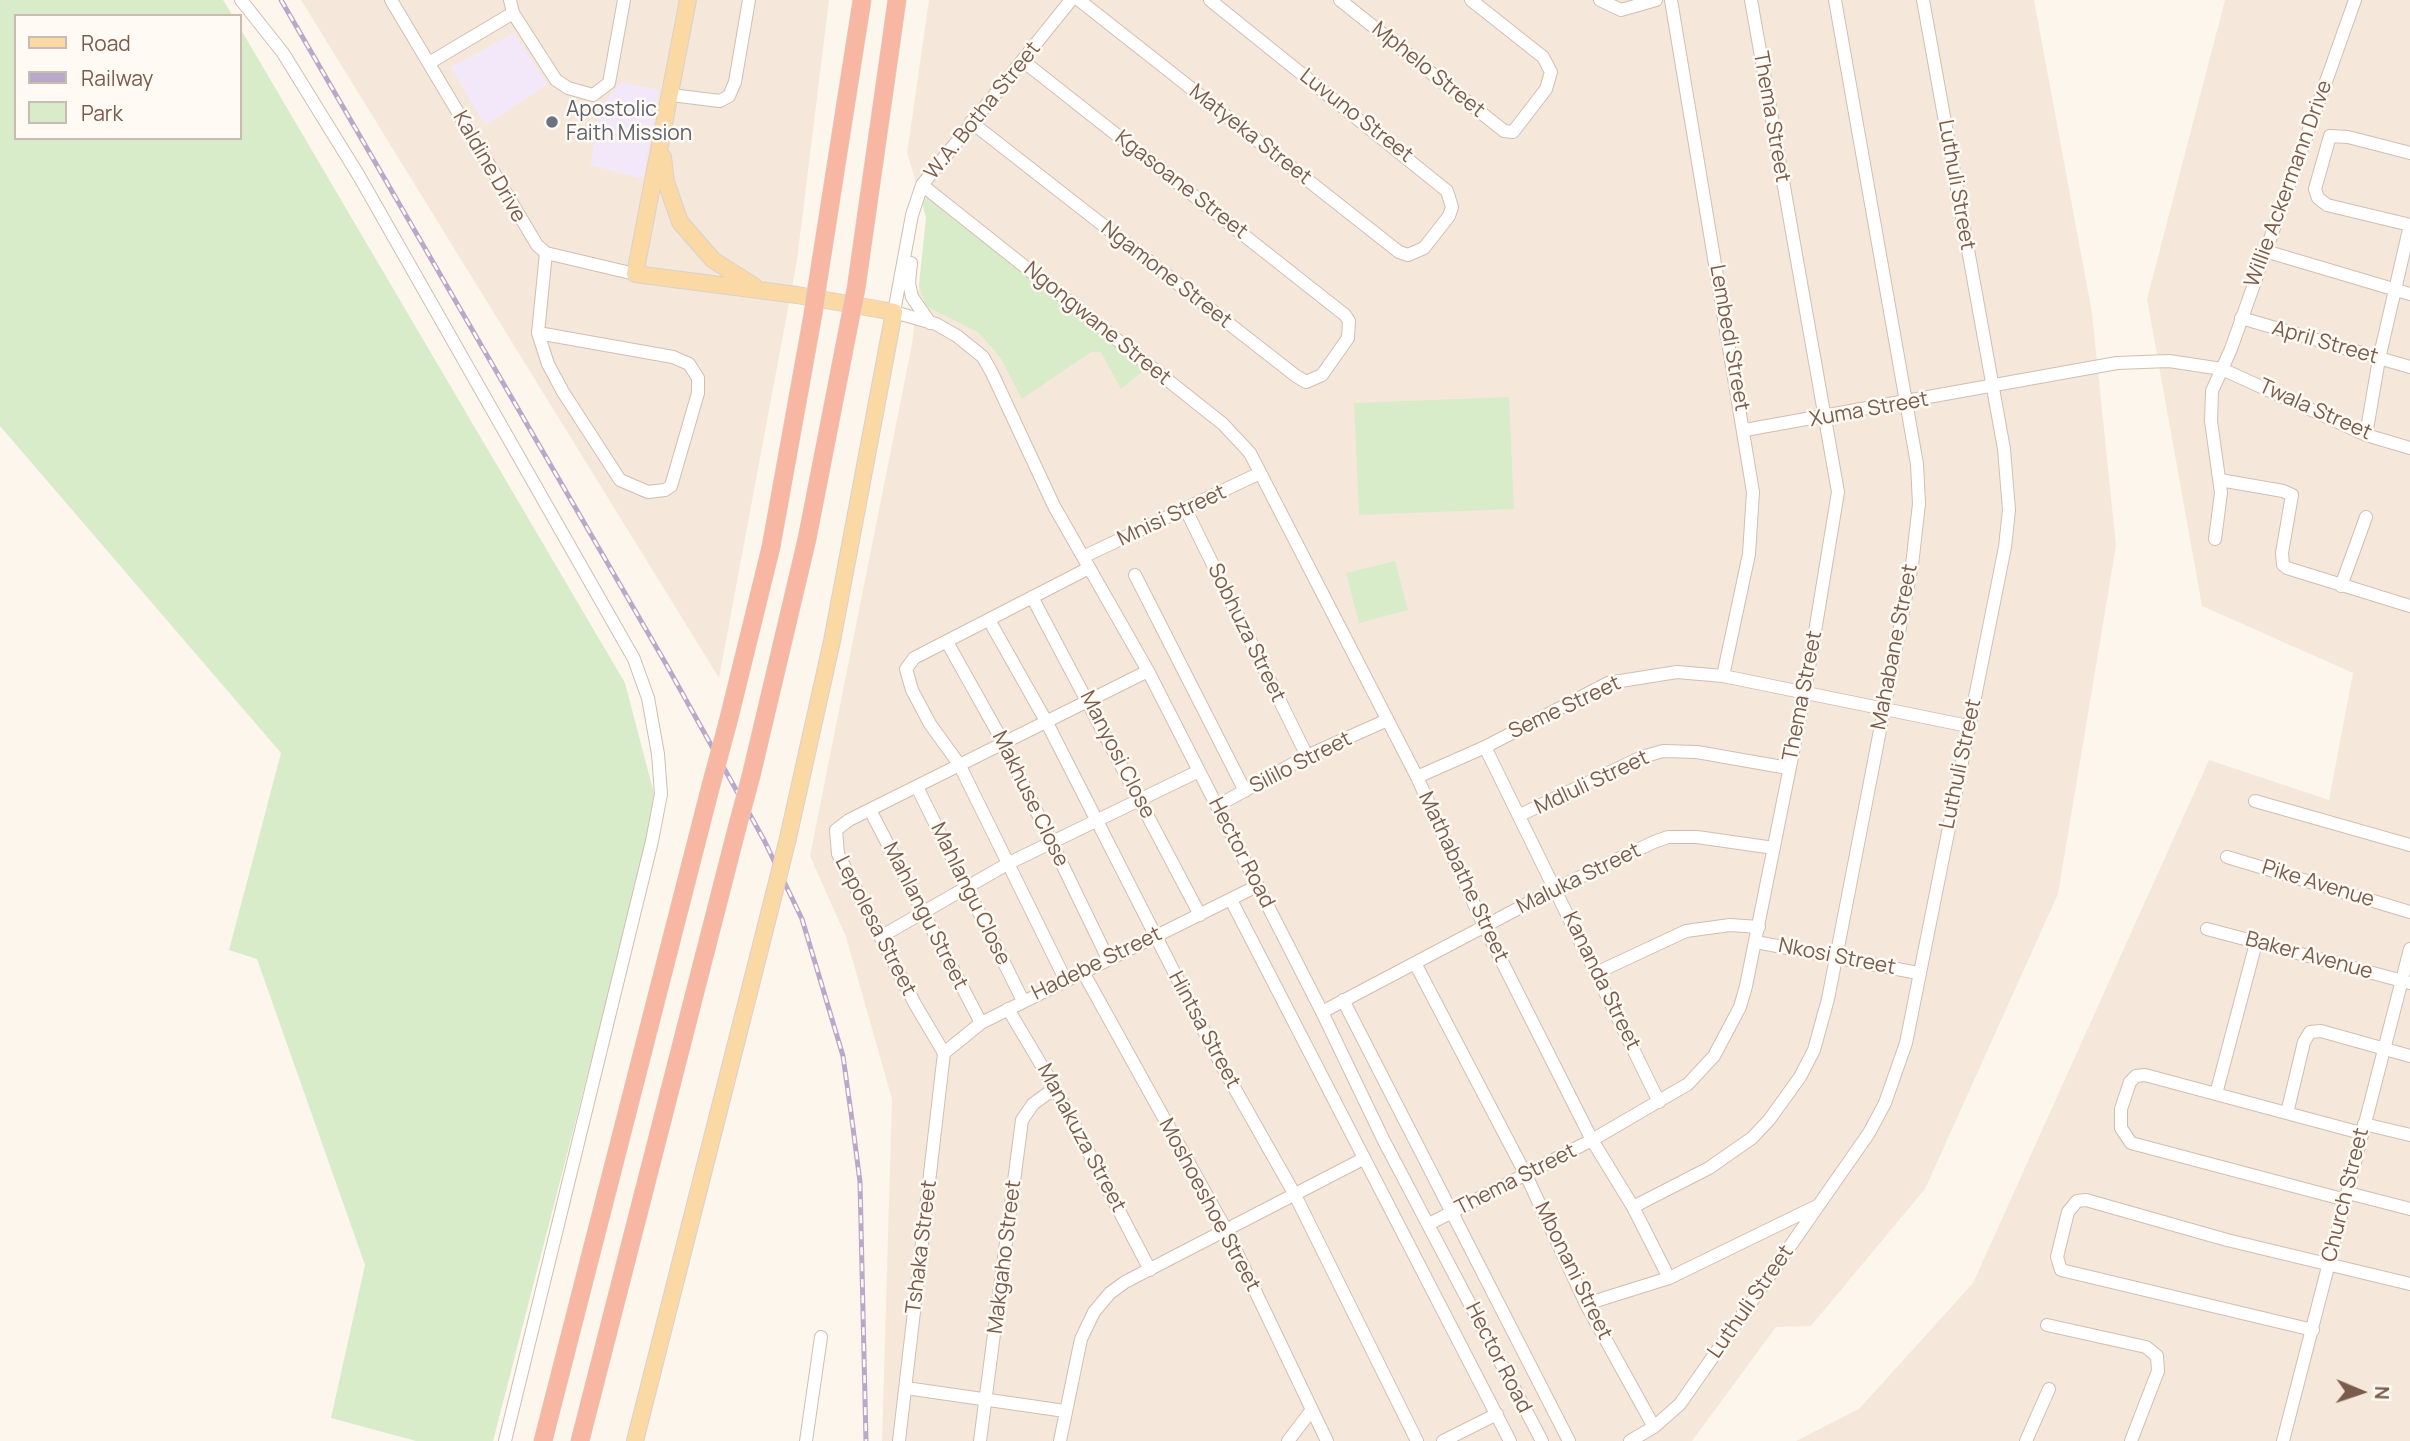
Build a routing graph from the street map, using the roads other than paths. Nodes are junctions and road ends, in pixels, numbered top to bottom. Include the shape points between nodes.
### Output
1 (241, 0) edge
2 (391, 0) edge
3 (624, 0) edge
4 (688, 0) edge
5 (749, 0) edge
6 (862, 0) edge
7 (897, 0) edge
8 (1071, 0) edge
9 (1079, 0) edge
10 (1210, 0) edge
11 (1340, 0) edge
12 (1471, 0) edge
13 (1600, 0) edge
14 (1656, 0) edge
15 (1671, 0) edge
16 (1751, 0) edge
17 (1835, 0) edge
18 (1923, 0) edge
19 (2355, 0) edge
20 (512, 6) edge
21 (1023, 61) junction
22 (429, 64) junction
23 (671, 95) junction
24 (666, 116) junction
25 (971, 122) junction
26 (2410, 153) edge
27 (922, 185) junction
28 (912, 215) junction
29 (2410, 225) edge
30 (1424, 248) joint
31 (2265, 251) junction
32 (546, 253) junction
33 (635, 274) junction
34 (765, 291) junction
35 (2397, 291) junction
36 (2410, 294) edge
37 (894, 313) junction
38 (2241, 318) junction
39 (930, 323) junction
40 (1350, 330) joint
41 (538, 332) junction
42 (2379, 359) junction
43 (2410, 366) edge
44 (2222, 369) junction
45 (1993, 387) junction
46 (1905, 404) junction
47 (1825, 418) junction
48 (1745, 430) junction
49 (2366, 435) junction
50 (2410, 448) edge
51 (1260, 473) junction
52 (2220, 480) junction
53 (1186, 510) junction
54 (2366, 517) dead end
55 (2216, 540) dead end
56 (1086, 563) junction
57 (1135, 575) dead end
58 (2341, 586) junction
59 (1032, 597) junction
60 (2410, 606) edge
61 (989, 620) junction
62 (947, 642) junction
63 (1148, 671) junction
64 (1723, 676) junction
65 (1805, 692) junction
66 (1088, 699) junction
67 (1883, 708) junction
68 (1046, 720) junction
69 (1385, 721) junction
70 (1968, 726) junction
71 (1003, 742) junction
72 (1485, 747) junction
73 (1307, 756) junction
74 (959, 764) junction
75 (1788, 768) junction
76 (1199, 771) junction
77 (1417, 777) junction
78 (917, 788) junction
79 (1245, 791) junction
80 (1139, 799) junction
81 (2255, 801) dead end
82 (1217, 806) junction
83 (870, 810) junction
84 (1520, 816) junction
85 (1096, 819) junction
86 (1052, 844) junction
87 (2410, 845) edge
88 (1774, 848) junction
89 (2227, 857) dead end
90 (1009, 863) junction
91 (1257, 886) junction
92 (1557, 888) junction
93 (967, 889) junction
94 (1231, 900) junction
95 (924, 912) junction
96 (2410, 912) edge
97 (1200, 915) junction
98 (1484, 926) junction
99 (1759, 927) junction
100 (2207, 929) dead end
101 (882, 936) junction
102 (1153, 936) junction
103 (1756, 942) junction
104 (2256, 943) junction
105 (2410, 948) edge
106 (1835, 955) junction
107 (1108, 959) junction
108 (1416, 965) junction
109 (1083, 972) junction
110 (1596, 973) junction
111 (1918, 973) junction
112 (1066, 981) junction
113 (2406, 982) edge
114 (1343, 1000) junction
115 (1023, 1001) junction
116 (1008, 1009) junction
117 (1322, 1012) junction
118 (981, 1023) junction
119 (2385, 1049) junction
120 (944, 1053) junction
121 (2410, 1056) edge
122 (1055, 1088) junction
123 (2216, 1094) junction
124 (1659, 1102) junction
125 (2287, 1112) junction
126 (2363, 1128) junction
127 (2410, 1135) edge
128 (1592, 1140) junction
129 (1363, 1159) junction
130 (1526, 1175) junction
131 (1295, 1195) junction
132 (2347, 1197) junction
133 (1817, 1206) junction
134 (1633, 1207) junction
135 (2410, 1209) edge
136 (1452, 1213) junction
137 (1429, 1224) junction
138 (1226, 1230) junction
139 (2329, 1263) junction
140 (1150, 1269) junction
141 (1669, 1278) junction
142 (2410, 1284) edge
143 (1586, 1304) junction
144 (2048, 1325) dead end
145 (2313, 1330) junction
146 (821, 1337) dead end
147 (906, 1388) junction
148 (2049, 1390) dead end
149 (986, 1397) junction
150 (1065, 1411) junction
151 (1311, 1411) junction
152 (1497, 1414) junction
153 (1654, 1427) junction
154 (505, 1441) edge
155 (542, 1441) edge
156 (580, 1441) edge
157 (635, 1441) edge
158 (806, 1441) edge
159 (899, 1441) edge
160 (980, 1441) edge
161 (1060, 1441) edge
162 (1289, 1441) edge
163 (1327, 1441) edge
164 (1417, 1441) edge
165 (1443, 1441) edge
166 (1510, 1441) edge
167 (1542, 1441) edge
168 (1569, 1441) edge
169 (1630, 1441) edge
170 (2026, 1441) edge
171 (2131, 1441) edge
172 (2283, 1441) edge

1 - 154 street via 283,53 359,176 634,659 648,698 659,754 661,794 652,841
2 - 22 street, Kaldine Drive
3 - 20 street via 609,83 593,95 556,80
4 - 23 main road
5 - 23 street via 729,96 720,101
6 - 155 highway, bridge via 771,547
7 - 156 highway, bridge via 856,289 807,539 751,776
8 - 21 street, W.A. Botha Street
9 - 30 street, Matyeka Street via 1399,252 1408,255
10 - 30 street, Luvuno Street via 1447,191 1452,207 1449,216
11 - 12 street, Mphelo Street via 1504,131 1513,132 1546,89 1551,72 1543,57
13 - 14 street via 1621,10
15 - 48 street, Lembedi Street
16 - 47 street, Thema Street
17 - 46 street, Mahabane Street
18 - 45 street, Luthuli Street
19 - 31 street, Willie Ackermann Drive
20 - 22 street
21 - 25 street, W.A. Botha Street
21 - 40 street, Kgasoane Street via 1338,309 1349,321
22 - 32 street, Kaldine Drive via 527,232
23 - 24 main road
24 - 33 main road
24 - 34 main road via 666,182 680,222 713,260
25 - 27 street, W.A. Botha Street
25 - 40 street, Ngamone Street via 1301,380 1322,375
26 - 29 street via 2330,136 2315,189 2321,201
27 - 28 street, W.A. Botha Street
27 - 51 street, Ngongwane Street via 1223,424 1242,443
28 - 37 street, W.A. Botha Street
28 - 39 street via 915,236 909,286
29 - 35 street
31 - 35 street
31 - 38 street, Willie Ackermann Drive
32 - 33 street
32 - 41 street
33 - 34 main road
34 - 37 main road
35 - 36 street
35 - 42 street
37 - 39 street, Hector Road
37 - 157 main road, bridge via 832,641 788,838
38 - 42 street, April Street
38 - 44 street, Willie Ackermann Drive
39 - 56 street, Hector Road via 963,340 987,364
41 - 41 street via 548,364 611,472 626,485 648,492 671,486 698,393 698,378 689,364 673,357
42 - 43 street, April Street
42 - 49 street
44 - 45 street via 2177,362 2118,363
44 - 49 street, Twala Street
44 - 52 street, Willie Ackermann Drive via 2210,404
45 - 46 street, Xuma Street
45 - 70 street, Luthuli Street via 2009,510
46 - 47 street, Xuma Street
46 - 67 street, Mahabane Street via 1917,464 1918,515
47 - 48 street, Xuma Street
47 - 65 street, Thema Street via 1837,508
48 - 64 street, Lembedi Street via 1753,492 1752,536
49 - 50 street, Twala Street
51 - 53 street, Mnisi Street
51 - 69 street, Mathabathe Street
52 - 55 street, Willie Ackermann Drive
52 - 58 street via 2289,492 2293,501 2283,565
53 - 56 street, Mnisi Street
53 - 73 street, Sobhuza Street
54 - 58 street
56 - 59 street
56 - 63 street, Hector Road
57 - 79 street, Hector Road
58 - 60 street
59 - 61 street
59 - 66 street, Manyosi Close
61 - 62 street
61 - 68 street, Hintsa Street
62 - 71 street, Makhuse Close
62 - 74 street via 909,663 907,678 929,724
63 - 66 street, Lepolesa Street
63 - 76 street, Hector Road
64 - 65 street, Seme Street
64 - 72 street, Seme Street via 1678,672 1608,683
65 - 67 street, Seme Street
65 - 75 street, Thema Street
66 - 68 street, Lepolesa Street
66 - 80 street, Manyosi Close
67 - 70 street, Seme Street
67 - 106 street, Mahabane Street
68 - 71 street, Lepolesa Street
68 - 85 street, Hintsa Street
69 - 73 street, Sililo Street
69 - 77 street, Mathabathe Street
70 - 111 street, Luthuli Street
71 - 74 street, Lepolesa Street
71 - 86 street, Makhuse Close
72 - 77 street, Seme Street
72 - 84 street, Kananda Street
73 - 79 street, Sililo Street
74 - 78 street, Lepolesa Street
74 - 90 street
75 - 84 street, Mdluli Street via 1697,752 1663,751
75 - 88 street, Thema Street
76 - 80 street
76 - 82 street, Hector Road
77 - 98 street, Mathabathe Street
78 - 83 street, Lepolesa Street
78 - 93 street, Mahlangu Close
79 - 82 street, Sililo Street
80 - 85 street
80 - 97 street, Manyosi Close
81 - 87 street
82 - 91 street, Hector Road
83 - 95 street, Mahlangu Street
83 - 101 street, Lepolesa Street via 836,830 835,847
84 - 92 street, Kananda Street
85 - 86 street
85 - 102 street, Hintsa Street
86 - 90 street
86 - 107 street, Makhuse Close
88 - 92 street, Maluka Street via 1668,837
88 - 99 street, Thema Street
89 - 96 street, Pike Avenue
90 - 93 street
90 - 112 street
91 - 94 street, Hadebe Street
91 - 117 street, Hector Road
92 - 98 street, Maluka Street
92 - 110 street, Kananda Street
93 - 95 street
93 - 115 street, Mahlangu Close
94 - 97 street, Hadebe Street
94 - 129 street, Hector Road
95 - 101 street
95 - 118 street, Mahlangu Street
97 - 102 street, Hadebe Street
98 - 108 street, Maluka Street
98 - 128 street, Mathabathe Street
99 - 103 street, Thema Street
99 - 110 street, Nkosi Street via 1730,925 1686,931
100 - 104 street, Baker Avenue
101 - 120 street, Lepolesa Street
102 - 107 street, Hadebe Street
102 - 131 street, Hintsa Street
103 - 106 street, Nkosi Street
103 - 124 street, Thema Street via 1740,1006 1714,1056 1688,1084
104 - 113 street, Baker Avenue
104 - 123 street
105 - 113 street, Church Street
106 - 111 street, Nkosi Street
106 - 134 street, Mahabane Street via 1814,1050 1769,1120 1734,1153
107 - 109 street, Hadebe Street
108 - 114 street, Maluka Street
108 - 130 street, Mbonani Street
109 - 112 street, Hadebe Street
109 - 138 street, Moshoeshoe Street
110 - 124 street, Kananda Street
111 - 133 street, Luthuli Street via 1906,1043 1885,1103
112 - 115 street, Hadebe Street
113 - 119 street, Church Street
114 - 117 street, Maluka Street
114 - 136 street, Hector Road
115 - 116 street, Hadebe Street
116 - 118 street, Hadebe Street
116 - 122 street, Manakuza Street
117 - 137 street, Hector Road
118 - 120 street, Hadebe Street
119 - 121 street
119 - 125 street via 2310,1032
119 - 126 street, Church Street
120 - 147 street, Tshaka Street
122 - 140 street, Manakuza Street
122 - 149 street, Makgaho Street via 1022,1119
123 - 125 street
123 - 132 street via 2136,1076 2127,1086 2121,1109 2123,1133 2135,1144
124 - 128 street, Thema Street
125 - 126 street
126 - 127 street
126 - 132 street, Church Street
128 - 130 street, Thema Street
128 - 134 street, Mathabathe Street
129 - 131 street
129 - 152 street, Hector Road
130 - 136 street, Thema Street
130 - 143 street, Mbonani Street
131 - 138 street
131 - 164 street, Hintsa Street
132 - 135 street
132 - 139 street, Church Street
133 - 141 street
133 - 153 street, Luthuli Street via 1680,1404
134 - 141 street, Mathabathe Street
136 - 137 street, Thema Street
136 - 168 street, Hector Road
137 - 167 street, Hector Road
138 - 140 street
138 - 151 street, Moshoeshoe Street
139 - 142 street
139 - 145 street, Church Street
139 - 145 street via 2086,1200 2074,1204 2066,1217 2057,1257 2059,1268 2065,1271
140 - 150 street via 1110,1293 1094,1312 1081,1339
141 - 143 street
143 - 153 street, Mbonani Street
144 - 171 street via 2146,1348 2157,1356 2154,1382
145 - 172 street, Church Street
146 - 158 street
147 - 149 street
147 - 159 street, Tshaka Street
148 - 170 street
149 - 150 street
149 - 160 street, Makgaho Street
150 - 161 street
151 - 162 street
151 - 163 street, Moshoeshoe Street
152 - 165 street
152 - 166 street, Hector Road
153 - 169 street, Luthuli Street

